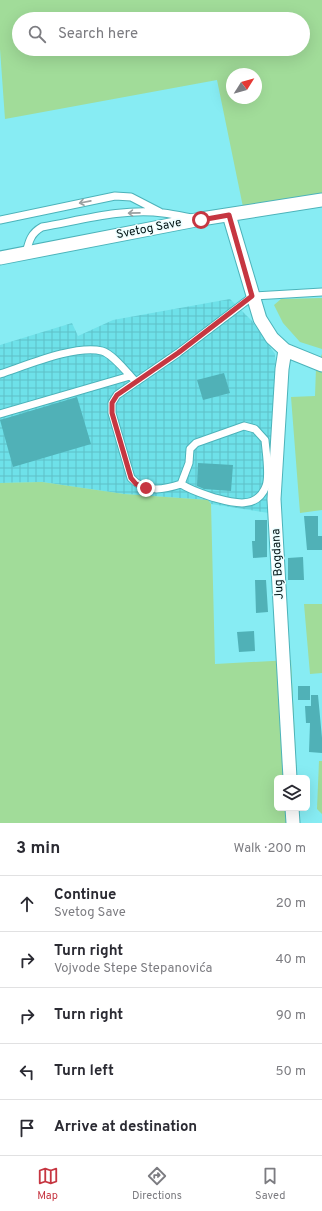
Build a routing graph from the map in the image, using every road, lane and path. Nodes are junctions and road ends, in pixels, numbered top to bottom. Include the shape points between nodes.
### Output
1 (322, 200) edge
2 (162, 213) junction
3 (229, 215) junction
4 (0, 220) edge
5 (201, 220) junction
6 (26, 253) junction
7 (0, 258) edge
8 (322, 292) edge
9 (252, 296) junction
10 (285, 350) junction
11 (322, 365) edge
12 (0, 374) edge
13 (130, 376) junction
14 (136, 382) junction
15 (0, 414) edge
16 (181, 484) junction
17 (290, 775) edge
18 (292, 811) edge
19 (293, 823) edge

1 - 3 street, Svetog Save
2 -> 4 lane via 130,197 115,196
2 - 5 lane
2 -> 6 lane via 116,214 42,227 35,231 29,240
3 - 5 street, Svetog Save
3 - 9 street
5 - 6 street, Svetog Save
6 - 7 street, Svetog Save
8 - 9 lane
9 - 10 street via 264,325 272,338
9 - 14 lane
10 - 11 street
10 - 17 street, Jug Bogdana via 274,500
12 - 13 lane via 55,356 90,350 103,351
13 - 14 lane
13 - 15 lane
14 - 16 lane via 117,395 112,403 112,413 131,478 136,484 155,490
16 - 16 lane via 192,491 237,504 251,502 260,495 266,485 265,440 254,429 244,426 196,443 190,449 189,463
18 - 19 street

